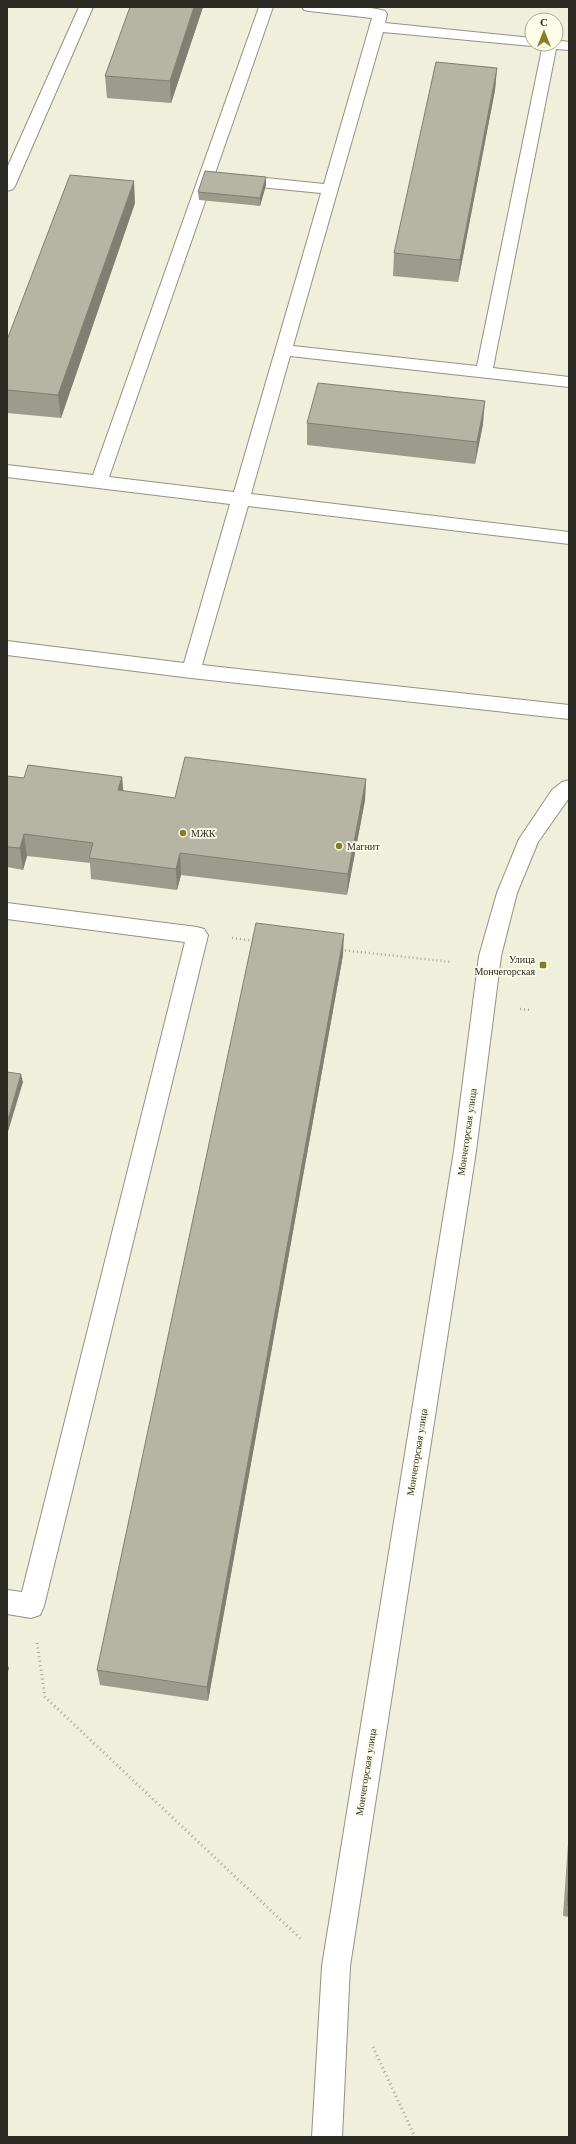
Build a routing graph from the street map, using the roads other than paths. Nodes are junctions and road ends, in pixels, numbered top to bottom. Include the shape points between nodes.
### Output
1 (86, 7) edge
2 (266, 7) edge
3 (309, 7) edge
4 (377, 27) junction
5 (524, 41) edge
6 (548, 52) edge
7 (206, 176) junction
8 (7, 186) edge
9 (330, 189) junction
10 (284, 350) junction
11 (484, 372) junction
12 (569, 382) edge
13 (7, 471) edge
14 (99, 482) junction
15 (240, 498) junction
16 (569, 538) edge
17 (7, 648) edge
18 (191, 671) junction
19 (569, 712) edge
20 (569, 787) edge
21 (7, 911) edge
22 (7, 1602) edge
23 (327, 2137) edge

1 - 8 street
2 - 7 street
3 - 4 street via 380,14
4 - 5 street
4 - 9 street
6 - 11 street
7 - 9 street
7 - 14 street
9 - 10 street
10 - 11 street
10 - 15 street
11 - 12 street
13 - 14 street
14 - 15 street
15 - 16 street
15 - 18 street
17 - 18 street
18 - 19 street
20 - 23 street, Мончегорская улица via 559,796 529,838 507,893 490,956 463,1159 336,1966
21 - 22 street via 197,935 31,1606

